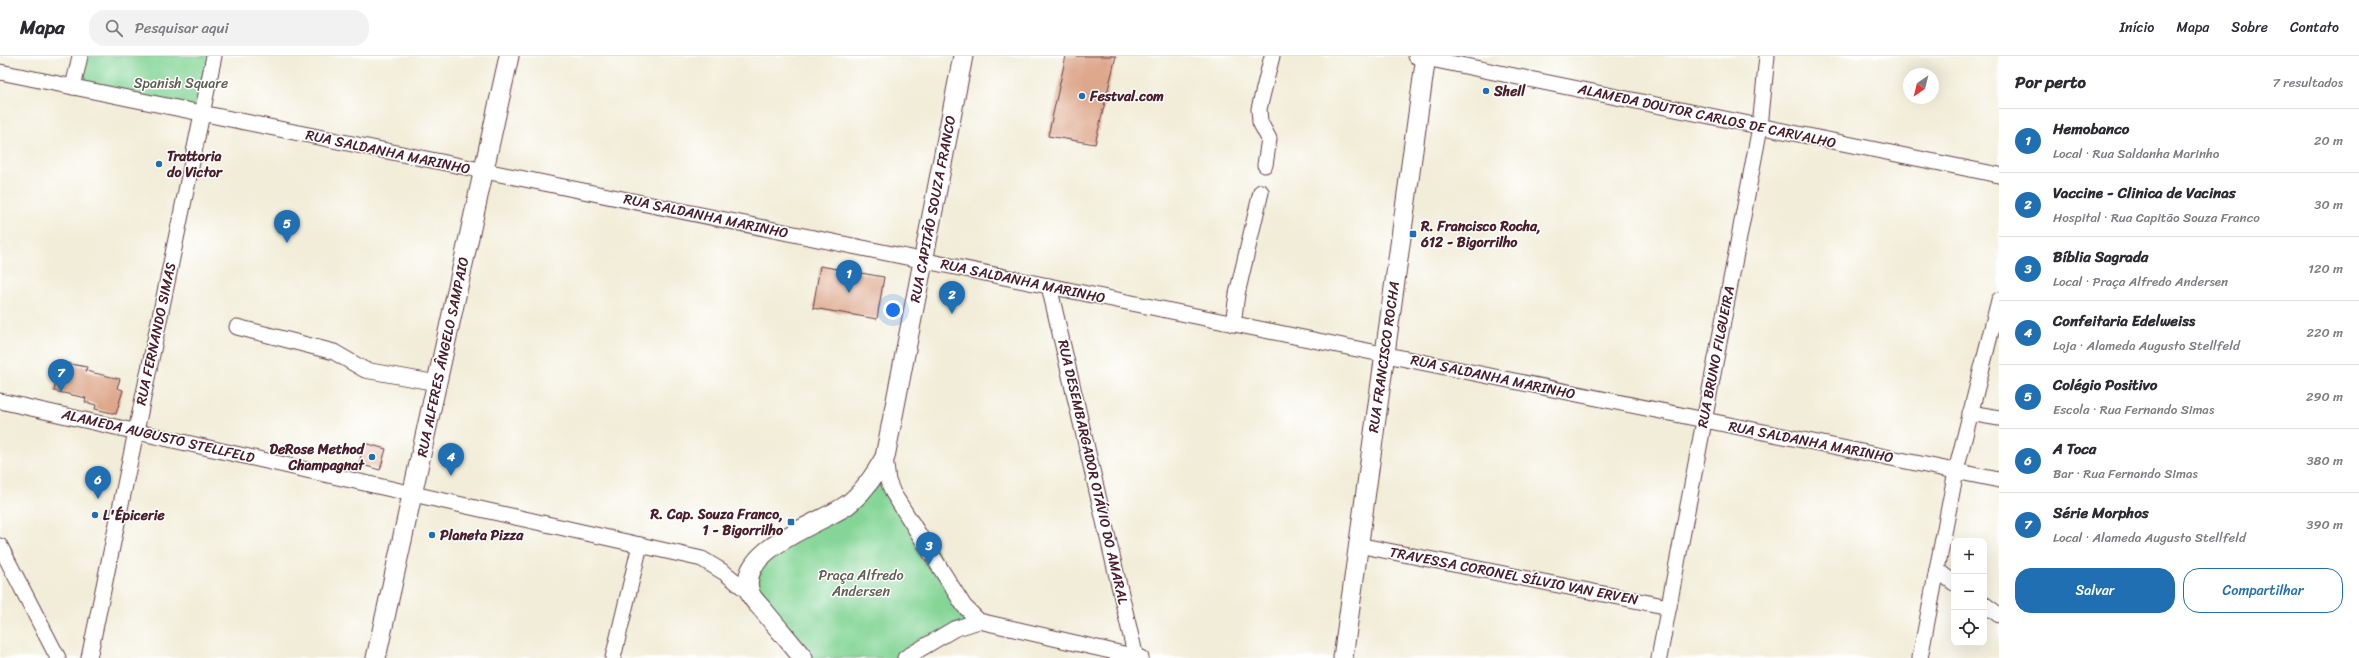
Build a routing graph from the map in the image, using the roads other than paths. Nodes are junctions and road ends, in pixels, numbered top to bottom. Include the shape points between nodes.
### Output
1 (80, 56) edge
2 (214, 56) edge
3 (509, 56) edge
4 (963, 56) edge
5 (1272, 56) edge
6 (1767, 56) edge
7 (1422, 57) edge
8 (0, 72) edge
9 (73, 87) junction
10 (202, 114) junction
11 (1760, 126) junction
12 (1265, 165) dead end
13 (484, 171) junction
14 (1999, 176) edge
15 (1261, 192) dead end
16 (923, 261) junction
17 (1049, 286) junction
18 (1999, 300) edge
19 (1233, 324) junction
20 (237, 327) dead end
21 (1384, 355) junction
22 (437, 382) junction
23 (0, 401) edge
24 (1970, 413) junction
25 (1999, 418) edge
26 (1704, 420) junction
27 (136, 431) junction
28 (885, 457) junction
29 (1956, 471) junction
30 (1999, 480) edge
31 (413, 494) junction
32 (640, 545) junction
33 (1358, 545) junction
34 (0, 546) edge
35 (1937, 570) junction
36 (1951, 581) edge
37 (751, 594) junction
38 (1987, 606) edge
39 (1669, 607) junction
40 (1999, 615) edge
41 (979, 621) junction
42 (1137, 657) edge
43 (58, 658) edge
44 (89, 658) edge
45 (376, 658) edge
46 (614, 658) edge
47 (803, 658) edge
48 (905, 658) edge
49 (1343, 658) edge
50 (1659, 658) edge
51 (1920, 658) edge

1 - 9 street
2 - 10 street, RUA FERNANDO SIMAS
3 - 13 main road, RUA ALFERES ÂNGELO SAMPAIO
4 - 16 main road, RUA CAPITÃO SOUZA FRANCO
5 - 12 street via 1259,108 1260,122 1269,139
6 - 11 street, RUA BRUNO FILGUEIRA
7 - 11 street, ALAMEDA DOUTOR CARLOS DE CARVALHO
7 - 21 main road, RUA FRANCISCO ROCHA
8 - 9 street, RUA SALDANHA MARINHO
9 - 10 street, RUA SALDANHA MARINHO
10 - 13 street, RUA SALDANHA MARINHO
10 - 27 street, RUA FERNANDO SIMAS
11 - 14 street, ALAMEDA DOUTOR CARLOS DE CARVALHO
11 - 26 street, RUA BRUNO FILGUEIRA
13 - 16 street, RUA SALDANHA MARINHO
13 - 22 main road, RUA ALFERES ÂNGELO SAMPAIO
15 - 19 street via 1237,294
16 - 17 street, RUA SALDANHA MARINHO
16 - 28 main road, RUA CAPITÃO SOUZA FRANCO
17 - 19 street, RUA SALDANHA MARINHO
17 - 42 street, RUA DESEMBARGADOR OTÁVIO DO AMARAL
18 - 24 street
19 - 21 street, RUA SALDANHA MARINHO
20 - 22 street via 334,352 365,370
21 - 26 street, RUA SALDANHA MARINHO
21 - 33 main road, RUA FRANCISCO ROCHA
22 - 31 main road, RUA ALFERES ÂNGELO SAMPAIO
23 - 27 street, ALAMEDA AUGUSTO STELLFELD
24 - 25 street
24 - 29 street
26 - 29 street, RUA SALDANHA MARINHO
26 - 39 street, RUA BRUNO FILGUEIRA
27 - 31 street, ALAMEDA AUGUSTO STELLFELD
27 - 44 street, RUA FERNANDO SIMAS
28 - 37 main road via 865,488 847,505 761,554 751,570
28 - 41 street via 888,481 893,493 964,606
29 - 30 street, RUA SALDANHA MARINHO
29 - 35 street
31 - 32 street, ALAMEDA AUGUSTO STELLFELD
31 - 45 main road, RUA ALFERES ÂNGELO SAMPAIO
32 - 37 street, ALAMEDA AUGUSTO STELLFELD via 702,559
32 - 46 street
33 - 39 street, TRAVESSA CORONEL SÍLVIO VAN ERVEN
33 - 49 main road, RUA FRANCISCO ROCHA
34 - 43 street
35 - 36 street
35 - 51 street
37 - 47 main road
38 - 40 street
39 - 50 street, RUA BRUNO FILGUEIRA
41 - 42 street
41 - 48 street via 954,628

